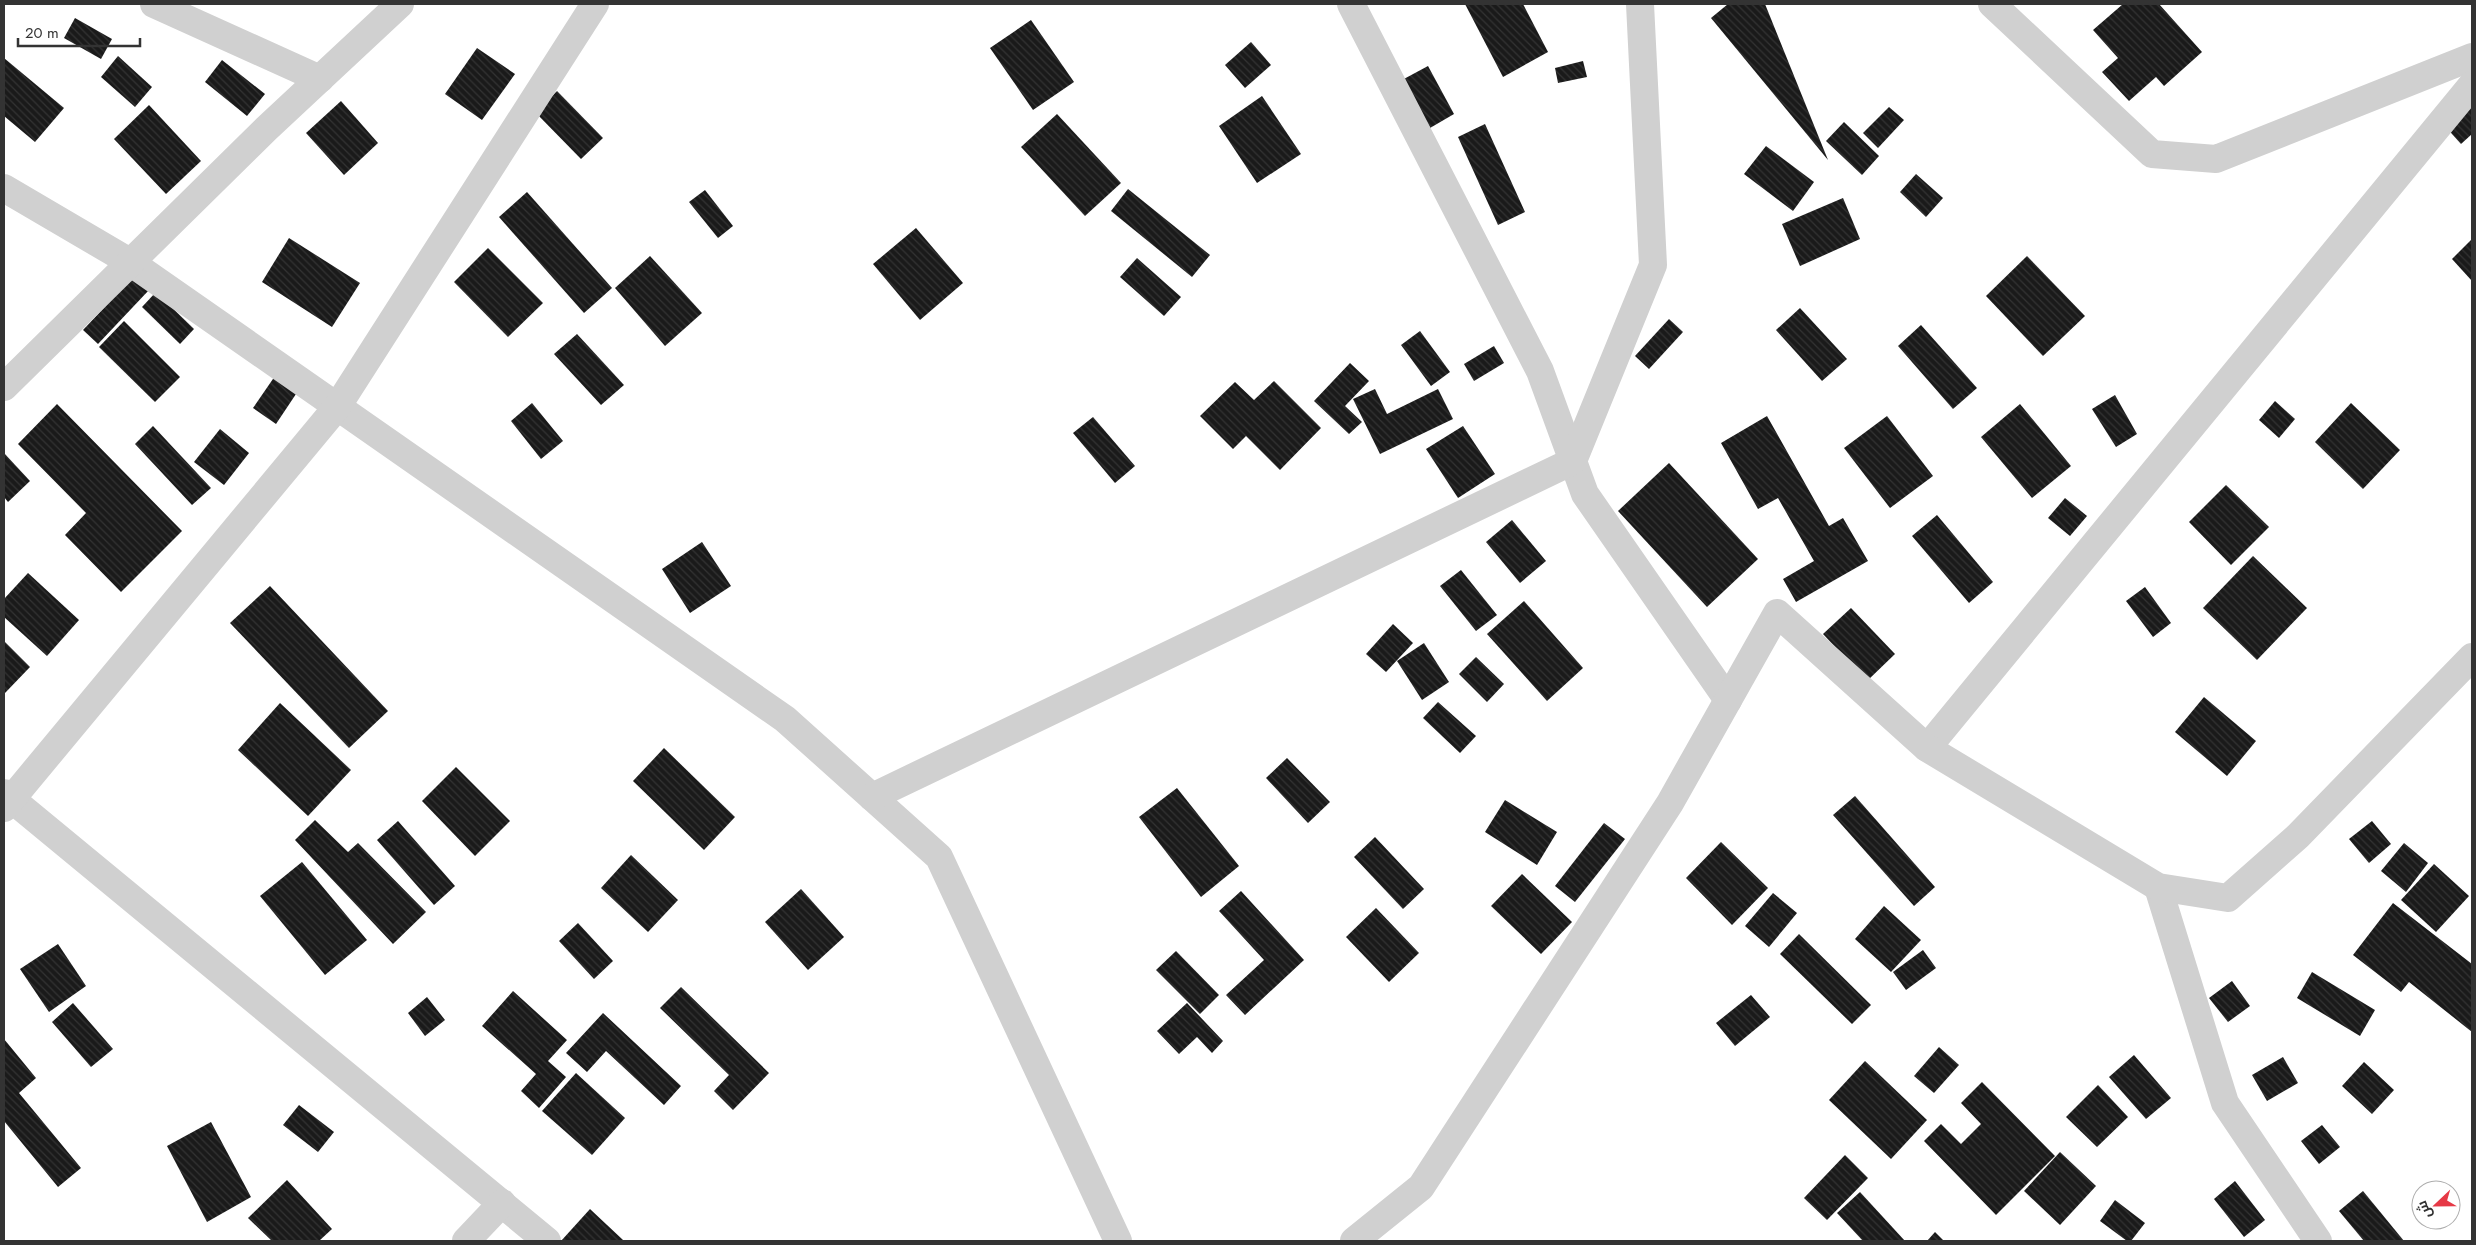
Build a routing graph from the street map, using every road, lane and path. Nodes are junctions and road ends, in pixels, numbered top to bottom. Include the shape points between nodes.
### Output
1 (154, 4) edge
2 (400, 4) edge
3 (595, 4) edge
4 (1351, 4) edge
5 (1640, 4) edge
6 (1992, 4) edge
7 (2472, 57) edge
8 (320, 79) junction
9 (2472, 85) edge
10 (4, 188) edge
11 (130, 262) junction
12 (4, 387) edge
13 (337, 407) junction
14 (1574, 461) junction
15 (2472, 657) edge
16 (1728, 700) junction
17 (1927, 748) junction
18 (872, 798) junction
19 (6, 800) edge
20 (2158, 887) junction
21 (502, 1203) junction
22 (466, 1241) edge
23 (548, 1241) edge
24 (1118, 1241) edge
25 (1354, 1241) edge
26 (2318, 1241) edge

1 - 8 street
2 - 8 street
3 - 13 street
4 - 14 street via 1540,371
5 - 14 street via 1653,265
6 - 7 street via 2152,154 2216,159
8 - 11 street
9 - 17 street
10 - 11 street
11 - 12 street
11 - 13 street
13 - 18 street via 785,719
13 - 19 street
14 - 16 street via 1585,494
14 - 18 street
15 - 20 street via 2298,836 2228,898
16 - 17 street via 1777,613
16 - 25 street via 1670,803 1421,1187
17 - 20 street
18 - 24 street via 938,857
19 - 21 street
20 - 26 street via 2225,1103
21 - 22 street
21 - 23 street

